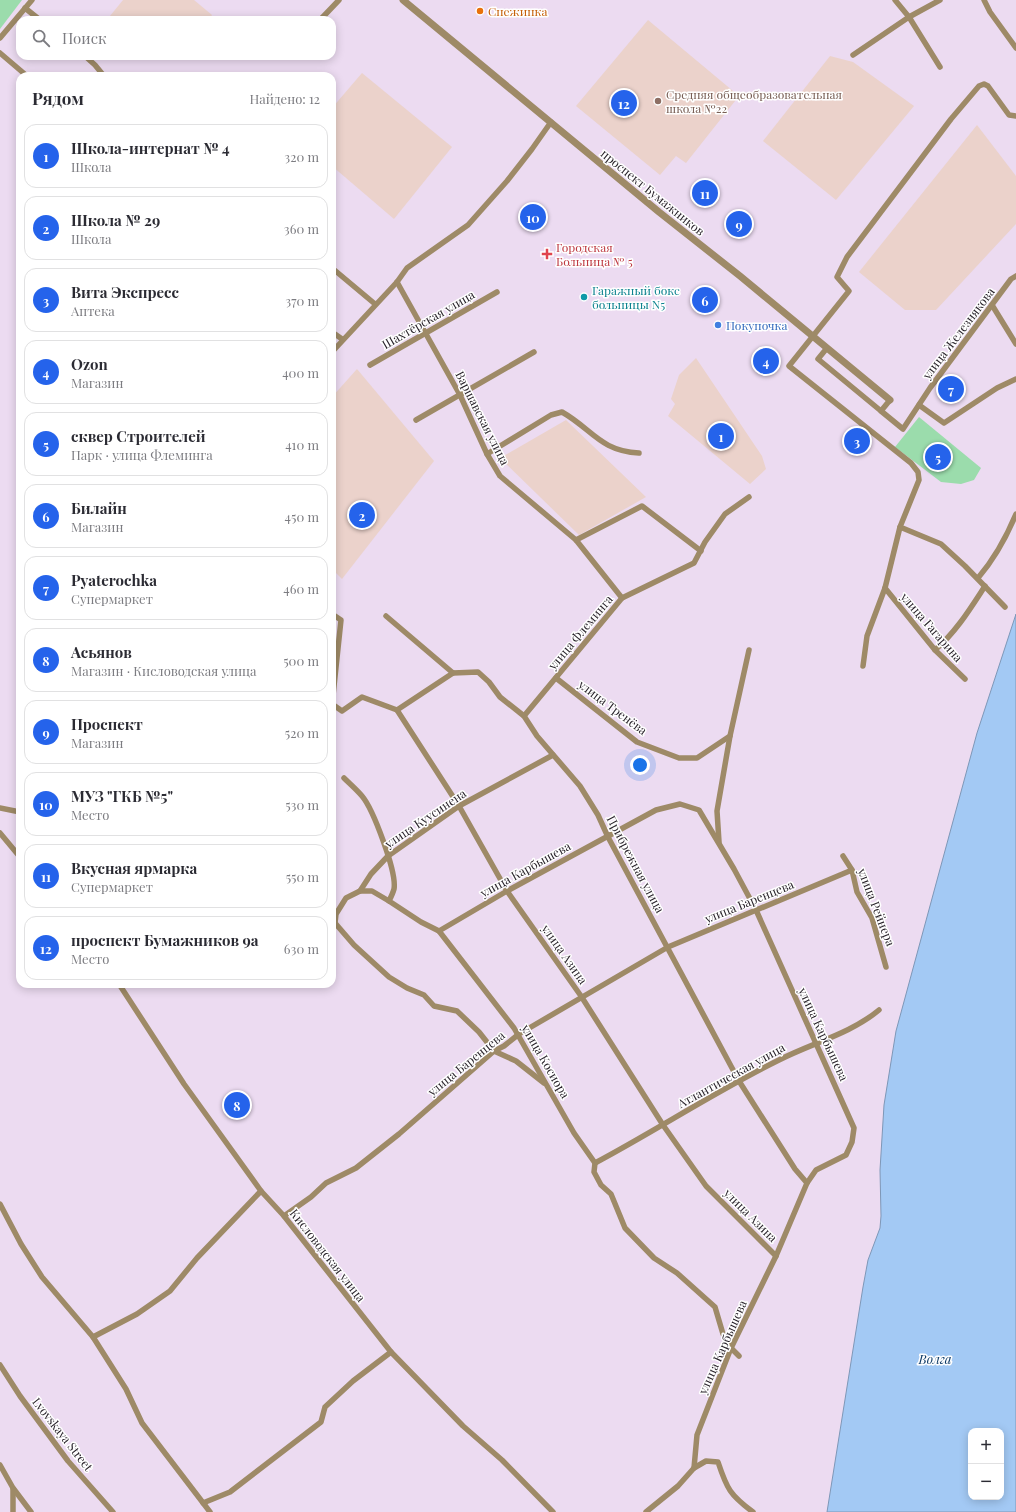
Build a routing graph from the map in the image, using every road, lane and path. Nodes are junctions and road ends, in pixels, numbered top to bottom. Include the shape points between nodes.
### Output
1 (32, 0) edge
2 (339, 0) edge
3 (403, 0) edge
4 (895, 0) edge
5 (940, 0) edge
6 (984, 0) edge
7 (25, 8) junction
8 (18, 16) edge
9 (35, 16) edge
10 (324, 16) edge
11 (910, 17) junction
12 (16, 19) edge
13 (0, 38) edge
14 (1016, 48) edge
15 (0, 53) edge
16 (853, 55) dead end
17 (89, 60) edge
18 (940, 67) dead end
19 (22, 72) edge
20 (101, 72) edge
21 (1016, 116) edge
22 (551, 122) junction
23 (336, 271) edge
24 (1016, 276) edge
25 (397, 282) junction
26 (497, 292) dead end
27 (375, 304) junction
28 (992, 305) junction
29 (424, 333) junction
30 (336, 335) edge
31 (812, 336) junction
32 (342, 339) junction
33 (1016, 344) edge
34 (336, 347) edge
35 (827, 348) junction
36 (534, 352) dead end
37 (370, 365) dead end
38 (1016, 379) edge
39 (460, 395) junction
40 (890, 400) joint
41 (919, 405) junction
42 (881, 411) junction
43 (416, 420) dead end
44 (639, 453) dead end
45 (487, 454) junction
46 (749, 497) dead end
47 (1016, 514) edge
48 (900, 527) junction
49 (576, 540) junction
50 (701, 551) junction
51 (978, 578) junction
52 (985, 586) junction
53 (885, 588) junction
54 (622, 598) junction
55 (1005, 607) dead end
56 (386, 616) dead end
57 (336, 617) edge
58 (750, 650) dead end
59 (935, 650) junction
60 (863, 666) dead end
61 (336, 667) edge
62 (453, 672) junction
63 (556, 678) junction
64 (965, 679) dead end
65 (336, 707) edge
66 (397, 710) junction
67 (524, 716) junction
68 (730, 736) junction
69 (553, 755) junction
70 (344, 778) dead end
71 (459, 806) junction
72 (0, 808) edge
73 (16, 811) edge
74 (0, 833) edge
75 (608, 837) junction
76 (720, 845) junction
77 (16, 852) edge
78 (388, 856) junction
79 (843, 856) dead end
80 (852, 870) junction
81 (360, 891) junction
82 (507, 891) junction
83 (389, 901) junction
84 (756, 910) junction
85 (336, 914) edge
86 (336, 927) edge
87 (440, 931) junction
88 (668, 947) junction
89 (886, 966) dead end
90 (122, 988) edge
91 (581, 996) junction
92 (879, 1010) dead end
93 (519, 1034) junction
94 (815, 1044) junction
95 (494, 1051) junction
96 (739, 1081) junction
97 (548, 1087) junction
98 (663, 1125) junction
99 (595, 1163) junction
100 (807, 1183) junction
101 (260, 1191) junction
102 (0, 1204) edge
103 (284, 1216) junction
104 (776, 1256) junction
105 (93, 1337) junction
106 (731, 1348) junction
107 (391, 1352) junction
108 (739, 1356) dead end
109 (0, 1365) edge
110 (0, 1465) edge
111 (694, 1468) junction
112 (13, 1488) junction
113 (203, 1503) junction
114 (13, 1512) edge
115 (31, 1512) edge
116 (113, 1512) edge
117 (210, 1512) edge
118 (553, 1512) edge
119 (646, 1512) edge
120 (753, 1512) edge

1 - 7 street
2 - 10 street
3 - 22 street, проспект Бумажников
4 - 11 street
5 - 11 street
6 - 14 street
7 - 8 street
7 - 9 street
11 - 16 street
11 - 18 street
12 - 13 street
15 - 19 street
17 - 20 street
21 - 31 street via 1009,115 988,86 979,86 847,257 837,277 850,291
22 - 25 street via 532,150 468,225 407,268
22 - 31 street, проспект Бумажников
23 - 27 street
24 - 28 street, улица Железнякова
25 - 27 street
25 - 29 street, Варшавская улица
26 - 29 street, Шахтёрская улица
27 - 32 street
28 - 33 street
28 - 41 street, улица Железнякова
29 - 37 street, Шахтёрская улица
29 - 39 street, Варшавская улица
30 - 32 street
31 - 35 street, проспект Бумажников
31 - 48 street via 789,366 911,463 918,472 919,480
32 - 34 street
35 - 40 street, проспект Бумажников
35 - 42 street via 818,359
36 - 39 street
38 - 41 street via 997,388 944,423
39 - 43 street
39 - 45 street, Варшавская улица
40 - 42 street
41 - 42 street, улица Железнякова via 903,429
44 - 45 street via 625,453 610,448 562,412 551,415
45 - 49 street, Варшавская улица via 500,476
46 - 50 street, улица Флеминга via 725,514
47 - 51 street via 995,558
48 - 51 street via 941,544
48 - 53 street
49 - 50 street via 642,506
49 - 54 street, Варшавская улица
50 - 54 street, улица Флеминга via 694,563
51 - 52 street
52 - 55 street
52 - 59 street via 946,641
53 - 59 street, улица Гагарина
53 - 60 street via 868,636
54 - 63 street, улица Флеминга
56 - 62 street
57 - 61 street via 341,620
58 - 68 street
59 - 64 street, улица Гагарина
62 - 66 street
62 - 67 street, Прибрежная улица via 478,672 500,697
63 - 67 street, улица Флеминга
63 - 68 street, улица Тренёва via 638,742 678,758 697,758
65 - 66 street via 342,711 362,697
66 - 71 street, улица Азина
67 - 69 street, Прибрежная улица
68 - 76 street via 717,811
69 - 71 street, улица Куусинена
69 - 75 street, Прибрежная улица via 580,786
70 - 78 street via 362,796 372,813
71 - 78 street, улица Куусинена
71 - 82 street, улица Азина
72 - 73 street
74 - 77 street
75 - 76 street, улица Карбышева via 656,810 680,804 699,810
75 - 82 street, улица Карбышева
75 - 88 street, Прибрежная улица
76 - 84 street, улица Карбышева
78 - 81 street, улица Куусинена via 371,874
78 - 83 street via 394,888
79 - 80 street, улица Рейнера
80 - 84 street, улица Баренцева
80 - 89 street, улица Рейнера via 857,892 872,918
81 - 83 street, улица Косиора via 372,891
81 - 85 street, улица Куусинена via 346,898
82 - 87 street, улица Карбышева
82 - 91 street, улица Азина
83 - 87 street, улица Косиора
84 - 88 street, улица Баренцева
84 - 94 street, улица Карбышева
86 - 95 street via 389,977 424,995 434,1006 457,1012 479,1032
87 - 93 street, улица Косиора
88 - 91 street, улица Баренцева
88 - 96 street, Прибрежная улица
90 - 101 street, Кисловодская улица via 184,1084
91 - 93 street, улица Баренцева
91 - 98 street, улица Азина
92 - 94 street, Атлантическая улица via 869,1019
93 - 95 street, улица Баренцева
93 - 97 street, улица Косиора
94 - 96 street, Атлантическая улица
94 - 100 street, улица Карбышева via 854,1128 852,1142 846,1155 816,1170
95 - 97 street via 516,1061
95 - 103 street, улица Баренцева via 399,1134 362,1163 326,1183
96 - 98 street, Атлантическая улица
96 - 100 street, Прибрежная улица via 795,1169
97 - 99 street, улица Косиора via 574,1133
98 - 99 street, Атлантическая улица
98 - 104 street, улица Азина via 706,1186
99 - 106 street, улица Косиора via 594,1172 611,1194 625,1228 654,1258 677,1273 715,1308 723,1334
100 - 104 street, улица Карбышева
101 - 103 street, Кисловодская улица
101 - 105 street via 197,1258 170,1291 137,1314
102 - 105 street via 42,1277
103 - 107 street, Кисловодская улица
104 - 106 street, улица Карбышева
105 - 113 street via 126,1389 142,1423
106 - 108 street, улица Косиора
106 - 111 street, улица Карбышева via 697,1434
107 - 113 street via 353,1381 325,1407 321,1422 230,1492
107 - 118 street, Кисловодская улица via 462,1426 502,1460
109 - 116 street, Lvovskaya Street via 64,1456
110 - 112 street
111 - 119 street via 678,1486
111 - 120 street via 706,1461 718,1462 733,1497
112 - 114 street
112 - 115 street
113 - 117 street

